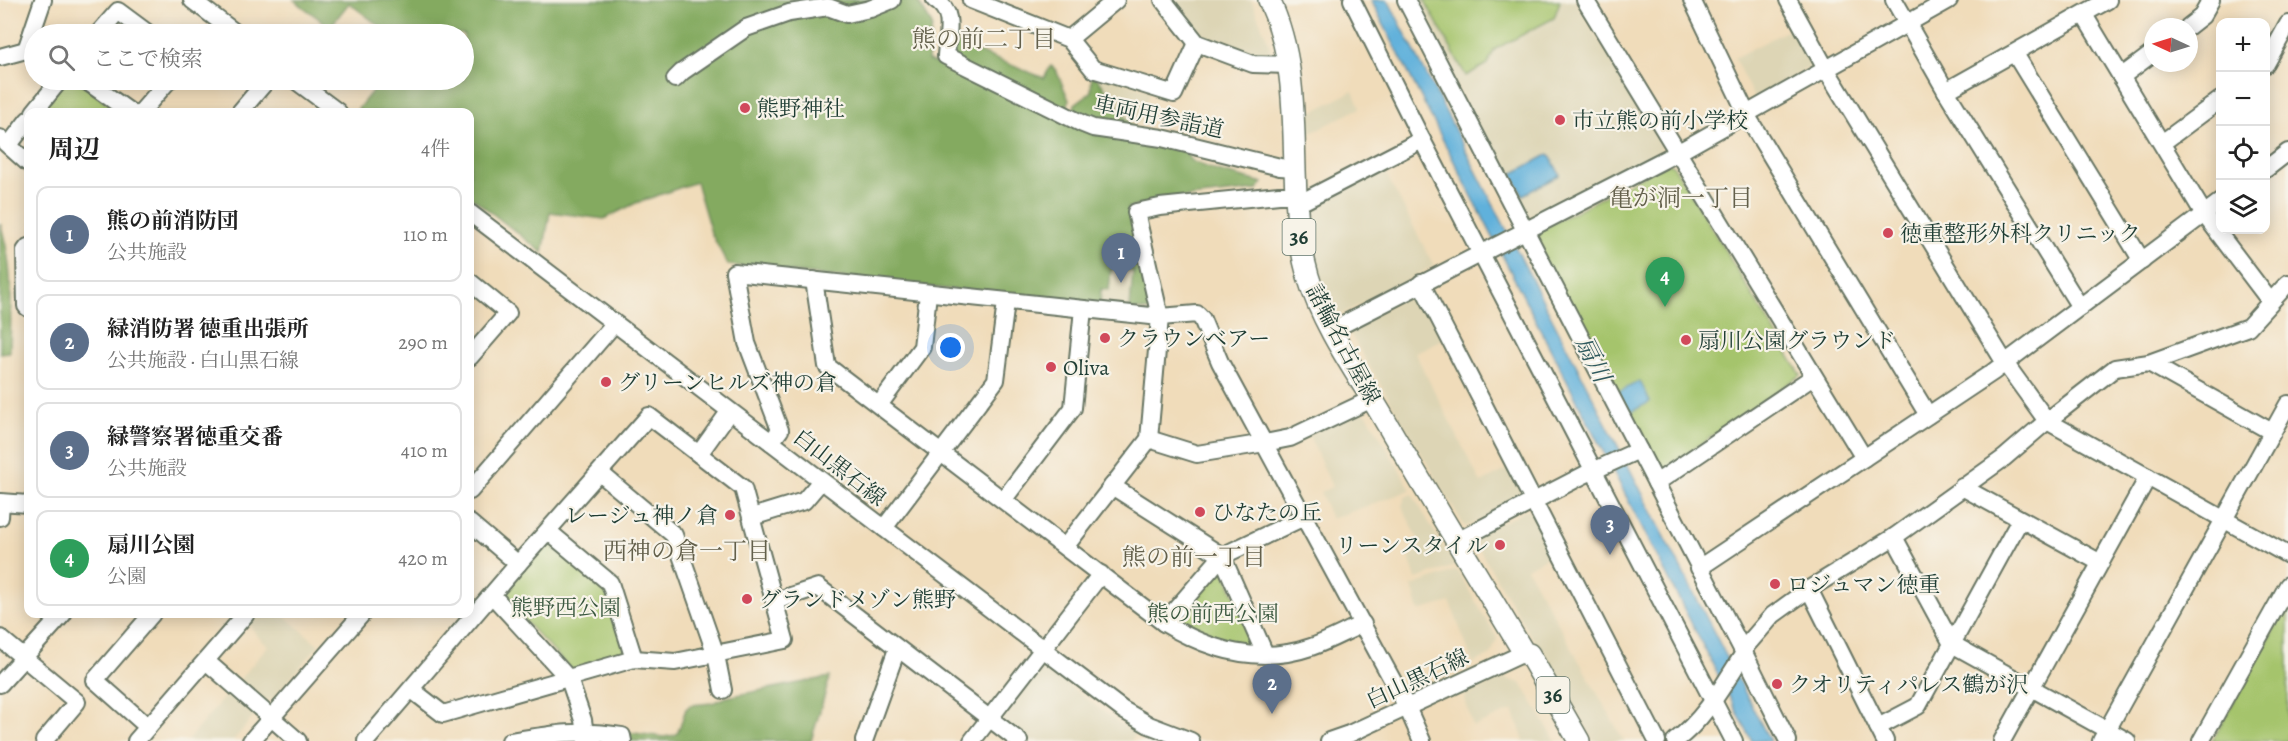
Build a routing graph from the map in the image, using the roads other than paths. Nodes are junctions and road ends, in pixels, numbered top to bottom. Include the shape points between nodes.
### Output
1 (43, 0) edge
2 (192, 0) edge
3 (892, 0) edge
4 (935, 0) edge
5 (971, 0) edge
6 (1116, 0) edge
7 (1163, 0) edge
8 (1269, 0) edge
9 (1352, 0) edge
10 (1406, 0) edge
11 (1586, 0) edge
12 (1692, 0) edge
13 (1788, 0) edge
14 (1894, 0) edge
15 (1949, 0) edge
16 (2108, 0) edge
17 (2211, 0) edge
18 (2085, 15) junction
19 (2198, 19) edge
20 (37, 24) edge
21 (107, 24) edge
22 (136, 24) edge
23 (224, 24) edge
24 (1906, 24) junction
25 (2288, 24) edge
26 (1069, 39) junction
27 (1197, 43) junction
28 (24, 53) edge
29 (2015, 54) junction
30 (2270, 55) edge
31 (0, 57) edge
32 (2144, 60) edge
33 (1289, 65) junction
34 (1826, 69) junction
35 (2121, 77) junction
36 (675, 79) dead end
37 (52, 90) edge
38 (99, 90) edge
39 (160, 90) edge
40 (259, 90) edge
41 (308, 90) edge
42 (1946, 91) junction
43 (2216, 103) edge
44 (37, 108) edge
45 (124, 108) edge
46 (144, 108) edge
47 (243, 108) edge
48 (333, 108) edge
49 (1747, 114) junction
50 (24, 124) edge
51 (1422, 140) junction
52 (4, 142) edge
53 (2162, 143) junction
54 (2288, 152) edge
55 (1677, 153) junction
56 (24, 160) edge
57 (2270, 165) edge
58 (1295, 168) junction
59 (1296, 200) junction
60 (2216, 205) edge
61 (2205, 214) junction
62 (474, 216) edge
63 (1519, 234) junction
64 (1487, 250) junction
65 (2142, 261) junction
66 (814, 280) junction
67 (1421, 283) junction
68 (2288, 283) edge
69 (474, 285) edge
70 (928, 294) junction
71 (2270, 301) junction
72 (1006, 302) junction
73 (2080, 307) junction
74 (1083, 309) junction
75 (1160, 317) junction
76 (614, 324) junction
77 (1332, 330) junction
78 (474, 352) edge
79 (2005, 363) junction
80 (2149, 363) junction
81 (1814, 377) junction
82 (1372, 399) junction
83 (2288, 404) edge
84 (879, 405) junction
85 (729, 412) junction
86 (1928, 415) junction
87 (2047, 421) junction
88 (2272, 432) junction
89 (1149, 439) junction
90 (771, 442) junction
91 (1265, 442) junction
92 (942, 453) junction
93 (1632, 453) junction
94 (699, 454) junction
95 (1864, 458) junction
96 (1601, 468) junction
97 (600, 473) junction
98 (2148, 477) junction
99 (821, 481) junction
100 (1656, 483) junction
101 (474, 486) edge
102 (1112, 486) junction
103 (1962, 487) junction
104 (1004, 499) junction
105 (1532, 502) junction
106 (24, 504) edge
107 (0, 517) edge
108 (752, 517) junction
109 (1304, 517) junction
110 (2224, 519) junction
111 (2020, 520) junction
112 (474, 526) edge
113 (884, 528) junction
114 (549, 532) junction
115 (1894, 537) junction
116 (1457, 541) junction
117 (1065, 547) junction
118 (2288, 555) edge
119 (1222, 556) junction
120 (2099, 562) junction
121 (518, 564) junction
122 (1699, 568) junction
123 (1101, 574) junction
124 (2288, 585) edge
125 (1809, 589) junction
126 (492, 595) junction
127 (775, 601) junction
128 (474, 616) edge
129 (60, 618) edge
130 (149, 618) edge
131 (238, 618) edge
132 (358, 618) edge
133 (473, 618) edge
134 (1164, 623) junction
135 (1363, 624) junction
136 (0, 638) edge
137 (1952, 644) junction
138 (897, 649) junction
139 (1043, 651) junction
140 (1524, 653) junction
141 (1265, 654) junction
142 (716, 655) junction
143 (24, 659) junction
144 (634, 659) junction
145 (1740, 660) junction
146 (206, 661) junction
147 (569, 679) junction
148 (0, 684) edge
149 (2031, 688) junction
150 (412, 690) junction
151 (723, 690) dead end
152 (1717, 694) junction
153 (1407, 707) junction
154 (271, 718) junction
155 (989, 719) junction
156 (148, 727) junction
157 (1882, 734) edge
158 (2104, 735) edge
159 (586, 736) edge
160 (553, 737) edge
161 (516, 740) edge
162 (44, 741) edge
163 (136, 741) edge
164 (251, 741) edge
165 (298, 741) edge
166 (366, 741) edge
167 (623, 741) edge
168 (864, 741) edge
169 (972, 741) edge
170 (1019, 741) edge
171 (1191, 741) edge
172 (1329, 741) edge
173 (1422, 741) edge
174 (1567, 741) edge
175 (1580, 741) edge
176 (1656, 741) edge
177 (1675, 741) edge
178 (1734, 741) edge
179 (1788, 741) edge
180 (2002, 741) edge
181 (2127, 741) edge
182 (2201, 741) edge

1 - 20 street
2 - 23 street
3 - 36 street via 847,14 828,7 805,9 746,28
4 - 58 street, 車両用参詣道 via 946,8 949,17 946,56 1083,124
5 - 26 street
6 - 26 street
7 - 27 street
8 - 33 main road, 諸輪名古屋線 / 36
9 - 51 street
10 - 63 street
11 - 55 street
12 - 49 street
13 - 34 street
14 - 24 street
15 - 24 street
16 - 18 street
17 - 19 street
18 - 29 street
18 - 35 street
21 - 22 street via 118,11
24 - 34 street
24 - 42 street
25 - 30 street
26 - 27 street via 1093,69 1174,94
27 - 33 street via 1253,64
28 - 31 street
29 - 42 street
29 - 65 street
32 - 35 street
33 - 58 main road, 諸輪名古屋線 / 36
34 - 49 street
34 - 79 street
35 - 53 street
37 - 44 street
38 - 45 street
39 - 46 street
40 - 47 street
41 - 48 street
42 - 73 street
43 - 53 street
49 - 55 street
49 - 86 street
50 - 52 street
51 - 59 street
51 - 64 street
52 - 56 street
53 - 61 street
54 - 57 street
55 - 63 street
55 - 81 street
58 - 59 main road, 諸輪名古屋線 / 36
59 - 75 street via 1279,195 1136,212
59 - 77 main road, 諸輪名古屋線 / 36 via 1310,283
60 - 61 street
61 - 65 street
61 - 71 street
62 - 76 street, 白山黒石線
63 - 64 street
63 - 93 street
64 - 67 street
64 - 96 street
65 - 73 street
66 - 70 street
66 - 84 street via 827,366
66 - 90 street via 734,272 747,343 780,430
67 - 77 street
67 - 105 street
68 - 71 street
69 - 78 street via 508,313
70 - 72 street
70 - 84 street via 922,347
71 - 80 street via 2248,327
72 - 74 street
72 - 92 street via 996,380
73 - 79 street
74 - 75 street
74 - 104 street via 1073,408
75 - 89 street
75 - 91 street via 1200,317 1220,362
76 - 85 street, 白山黒石線
76 - 101 street
77 - 82 main road, 諸輪名古屋線 / 36
79 - 86 street
79 - 87 street
80 - 87 street via 2115,368
80 - 88 street
81 - 95 street
81 - 100 street
82 - 91 street via 1290,438
82 - 116 main road, 諸輪名古屋線 / 36
83 - 88 street
84 - 92 street
85 - 90 street, 白山黒石線
85 - 94 street
86 - 95 street
87 - 98 street
87 - 103 street
88 - 110 street
89 - 91 street via 1197,454
89 - 102 street
90 - 99 street, 白山黒石線
91 - 109 street
92 - 104 street
92 - 113 street
93 - 96 street
93 - 100 street
94 - 97 street via 649,416
94 - 108 street via 743,488
95 - 122 street
96 - 105 street
96 - 152 street
97 - 114 street
97 - 142 street via 674,535
98 - 110 street
98 - 120 street
99 - 108 street via 804,501
99 - 113 street, 白山黒石線
100 - 122 street
102 - 117 street
102 - 119 street
103 - 111 street
103 - 115 street
104 - 117 street
105 - 116 street
105 - 176 street
106 - 107 street via 1,502
108 - 127 street
109 - 119 street
109 - 135 street
110 - 118 street
110 - 158 street
111 - 120 street
111 - 137 street
112 - 121 street
113 - 139 street, 白山黒石線
114 - 121 street
114 - 144 street via 610,583
115 - 125 street
115 - 137 street
116 - 140 main road, 諸輪名古屋線 / 36
117 - 123 street
119 - 134 street
119 - 141 street
120 - 149 street
121 - 126 street
122 - 145 street
123 - 134 street
123 - 139 street
124 - 182 street
125 - 145 street via 1773,615 1746,646
125 - 157 street
126 - 128 street
126 - 147 street
127 - 138 street via 818,587
127 - 142 street via 785,640
129 - 143 street
130 - 156 street via 95,680
131 - 146 street
132 - 154 street
133 - 150 street
134 - 141 street via 1212,647
135 - 141 street via 1310,647
135 - 153 street
136 - 143 street
137 - 149 street
137 - 157 street via 1918,706
138 - 155 street
138 - 168 street
139 - 155 street
139 - 171 street, 白山黒石線 via 1128,714
140 - 153 street, 白山黒石線
140 - 174 main road, 諸輪名古屋線 / 36 via 1521,660
140 - 175 main road, 諸輪名古屋線 / 36 via 1529,654
142 - 144 street via 675,662
142 - 151 street
143 - 148 street
143 - 162 street via 77,702
144 - 147 street
145 - 152 street
145 - 179 street
146 - 154 street
146 - 156 street
147 - 150 street via 443,714
147 - 159 street
149 - 158 street
149 - 180 street
150 - 166 street
152 - 177 street via 1688,732
152 - 178 street
153 - 172 street, 白山黒石線
153 - 173 street
154 - 164 street
154 - 165 street
155 - 169 street
155 - 170 street
156 - 163 street
158 - 181 street
159 - 160 street
159 - 167 street via 622,736
160 - 161 street

